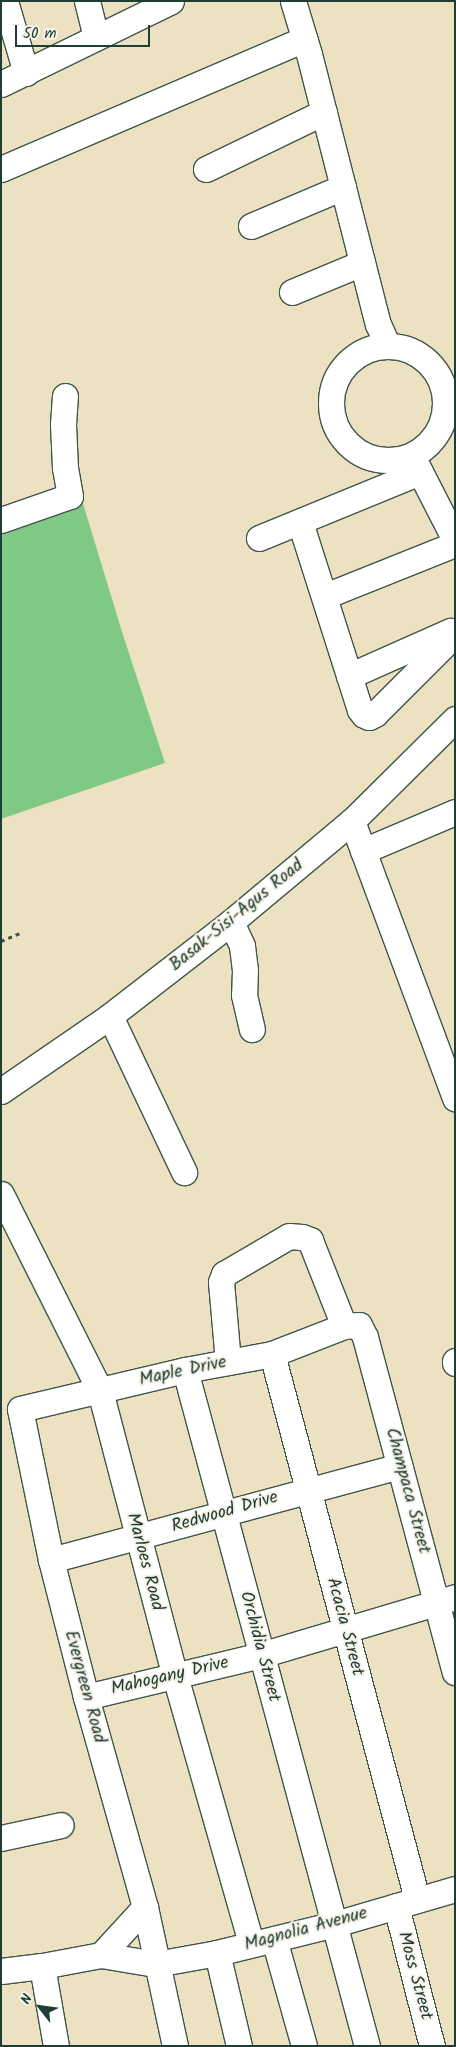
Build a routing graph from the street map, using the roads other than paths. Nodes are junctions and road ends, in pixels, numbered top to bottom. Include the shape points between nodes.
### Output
1 (5, 1) edge
2 (86, 1) edge
3 (171, 1) edge
4 (293, 1) edge
5 (96, 36) junction
6 (304, 39) junction
7 (9, 45) edge
8 (26, 73) junction
9 (1, 84) edge
10 (324, 112) junction
11 (1, 169) edge
12 (206, 169) dead end
13 (343, 187) junction
14 (251, 226) dead end
15 (362, 263) junction
16 (292, 292) dead end
17 (388, 346) junction
18 (65, 396) dead end
19 (449, 409) edge
20 (416, 463) junction
21 (1, 520) edge
22 (300, 522) junction
23 (453, 531) edge
24 (259, 538) dead end
25 (325, 596) junction
26 (455, 629) edge
27 (455, 634) edge
28 (350, 676) junction
29 (455, 719) edge
30 (455, 812) edge
31 (352, 821) junction
32 (363, 851) junction
33 (231, 922) junction
34 (110, 1016) junction
35 (252, 1029) dead end
36 (1, 1092) edge
37 (455, 1098) edge
38 (184, 1172) dead end
39 (1, 1194) edge
40 (344, 1326) junction
41 (272, 1354) junction
42 (228, 1362) junction
43 (185, 1370) junction
44 (100, 1391) junction
45 (20, 1409) joint
46 (400, 1466) junction
47 (307, 1489) junction
48 (223, 1514) junction
49 (137, 1537) junction
50 (51, 1560) junction
51 (446, 1600) edge
52 (345, 1631) junction
53 (261, 1655) junction
54 (455, 1672) edge
55 (175, 1676) junction
56 (86, 1696) junction
57 (61, 1825) dead end
58 (1, 1838) edge
59 (454, 1893) edge
60 (406, 1902) junction
61 (145, 1907) junction
62 (335, 1924) junction
63 (263, 1941) junction
64 (218, 1953) junction
65 (100, 1955) junction
66 (156, 1964) junction
67 (42, 1966) junction
68 (1, 1971) edge
69 (56, 2046) edge
70 (175, 2046) edge
71 (239, 2046) edge
72 (304, 2046) edge
73 (367, 2046) edge
74 (432, 2046) edge

1 - 7 street
2 - 5 street
3 - 5 street
4 - 6 street
5 - 8 street
6 - 10 street
6 - 11 street
7 - 8 street
8 - 9 street
10 - 12 street
10 - 13 street
13 - 14 street
13 - 15 street
15 - 16 street
15 - 17 street via 378,324
17 - 19 street via 415,353 430,365
17 - 20 street via 362,352 341,370 331,395 334,422 348,444 372,458
18 - 21 street via 65,468 70,496
19 - 20 street
20 - 22 street
20 - 23 street
22 - 24 street
22 - 25 street
23 - 25 street
25 - 28 street
26 - 28 street
27 - 28 street via 375,714 369,716 360,710
29 - 31 street, Basak-Sisi-Agus Road
30 - 32 street
31 - 32 street
31 - 33 street, Basak-Sisi-Agus Road
32 - 37 street
33 - 34 street, Basak-Sisi-Agus Road
33 - 35 street via 242,946 244,995
34 - 36 street, Basak-Sisi-Agus Road
34 - 38 street
39 - 44 street, Marloes Road
40 - 41 street, Maple Drive
40 - 42 street via 310,1240 289,1236 224,1274 221,1282
40 - 46 street, Champaca Street via 359,1325 365,1337
41 - 42 street, Maple Drive
41 - 47 street, Acacia Street
42 - 43 street, Maple Drive
43 - 44 street, Maple Drive
43 - 48 street, Orchidia Street
44 - 45 street, Maple Drive
44 - 49 street, Marloes Road
45 - 50 street, Evergreen Road
46 - 47 street, Redwood Drive
46 - 51 street, Champaca Street
47 - 48 street, Redwood Drive
47 - 52 street, Acacia Street
48 - 49 street, Redwood Drive
48 - 53 street, Orchidia Street
49 - 50 street, Redwood Drive
49 - 55 street, Marloes Road
50 - 56 street, Evergreen Road
51 - 52 street, Mahogany Drive
51 - 54 street, Champaca Street
52 - 53 street, Mahogany Drive
52 - 60 street, Acacia Street
53 - 55 street, Mahogany Drive
53 - 62 street, Orchidia Street
55 - 56 street, Mahogany Drive
55 - 63 street, Marloes Road
56 - 61 street, Evergreen Road
57 - 58 street
59 - 60 street, Magnolia Avenue
60 - 62 street, Magnolia Avenue
60 - 74 street, Moss Street
61 - 65 street
61 - 66 street, Evergreen Road
62 - 63 street, Magnolia Avenue
62 - 73 street, Orchidia Street
63 - 64 street, Magnolia Avenue
63 - 72 street, Marloes Road
64 - 66 street, Magnolia Avenue
64 - 71 street
65 - 66 street, Magnolia Avenue
65 - 67 street, Magnolia Avenue
66 - 70 street, Evergreen Road
67 - 68 street, Magnolia Avenue
67 - 69 street

